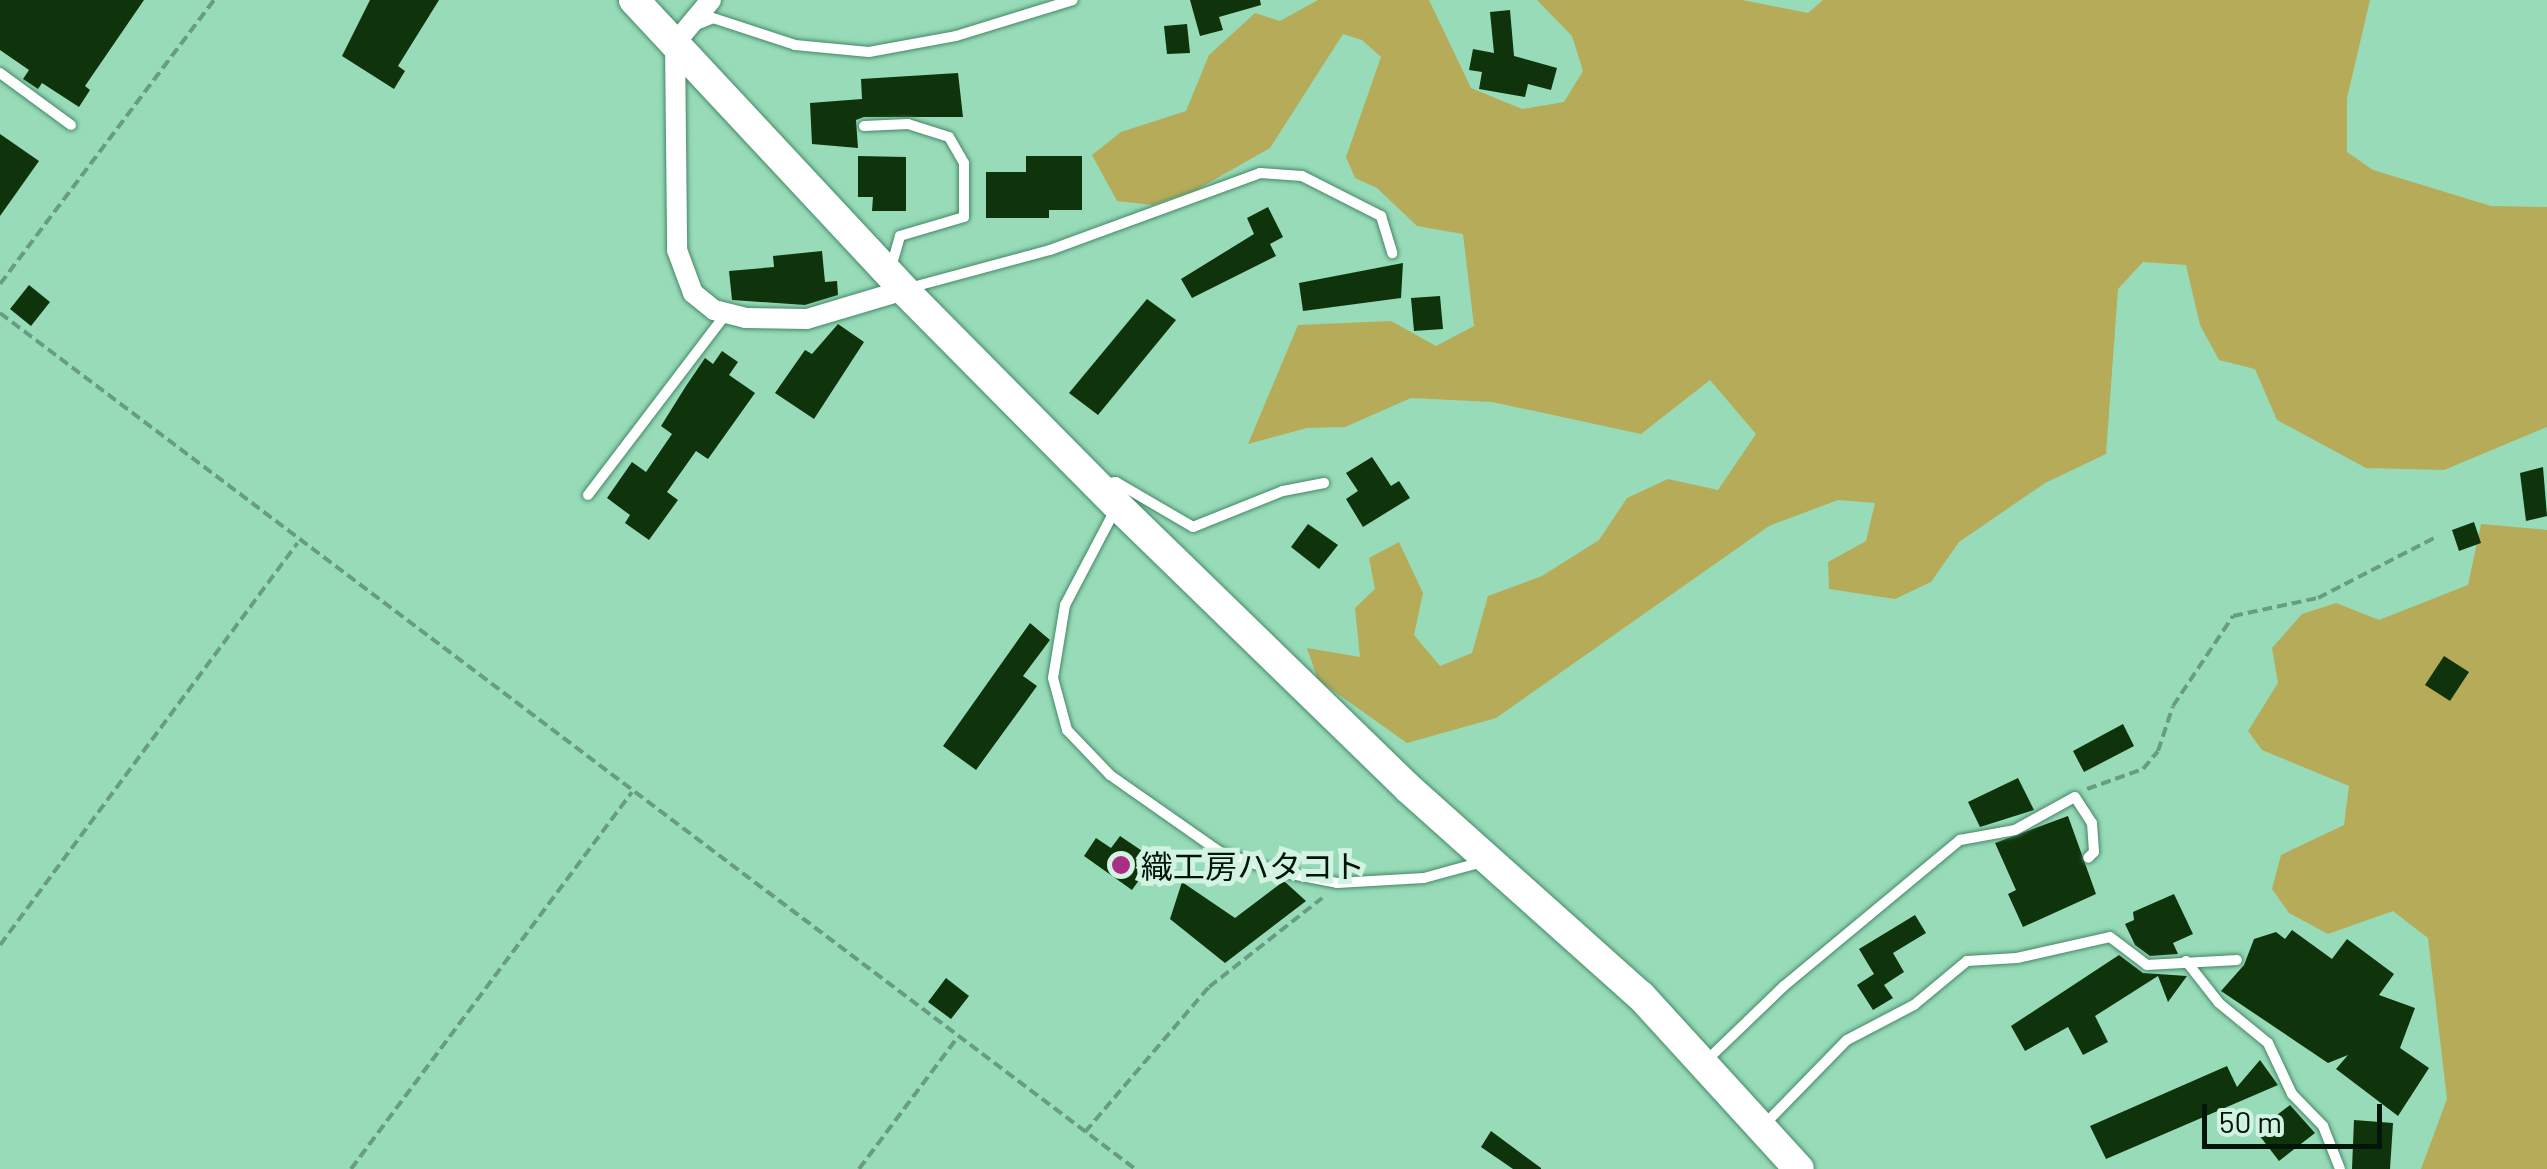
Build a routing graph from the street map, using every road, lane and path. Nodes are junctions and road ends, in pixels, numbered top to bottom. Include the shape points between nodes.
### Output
1 (214, 0) edge
2 (634, 0) edge
3 (711, 0) edge
4 (1073, 0) edge
5 (683, 35) junction
6 (0, 73) edge
7 (71, 126) dead end
8 (864, 126) dead end
9 (1392, 253) dead end
10 (897, 282) junction
11 (0, 284) edge
12 (0, 313) edge
13 (726, 314) junction
14 (1324, 483) dead end
15 (588, 495) dead end
16 (1108, 495) junction
17 (2438, 536) dead end
18 (297, 543) junction
19 (632, 792) junction
20 (2075, 797) junction
21 (2088, 858) dead end
22 (1488, 861) junction
23 (1340, 882) junction
24 (0, 945) edge
25 (2186, 960) junction
26 (2237, 960) dead end
27 (957, 1038) junction
28 (1706, 1062) junction
29 (1762, 1126) junction
30 (1085, 1132) junction
31 (350, 1169) edge
32 (859, 1169) edge
33 (1134, 1169) edge
34 (1799, 1169) edge
35 (2340, 1169) edge

1 - 11 path
2 - 5 street
3 - 5 street
4 - 5 lane via 956,36 870,52 795,44 713,18
5 - 10 street
5 - 13 street via 677,250 693,293
6 - 7 lane
8 - 10 lane via 908,124 950,137 964,163 964,217 900,236
9 - 10 lane via 1382,216 1302,176 1260,173 1050,250
10 - 13 street via 807,318
10 - 16 street
12 - 18 path
13 - 15 lane
14 - 16 lane via 1283,490 1193,527 1116,482
16 - 22 street
16 - 23 lane via 1064,605 1053,678 1067,730 1110,775 1220,852
17 - 20 path via 2318,598 2233,616 2173,706 2158,751 2143,768
18 - 19 path
18 - 24 path
19 - 27 path
19 - 31 path
20 - 21 lane via 2085,803 2092,824
20 - 28 lane via 2015,830 1960,840 1784,986
22 - 23 lane via 1424,878
22 - 28 street
23 - 30 path via 1210,987
25 - 26 lane
25 - 29 lane via 2147,965 2110,937 2017,958 1967,961 1914,1005 1847,1040
25 - 35 lane via 2219,1003 2268,1043 2292,1094 2323,1126
27 - 30 path
27 - 32 path
28 - 29 street
29 - 34 street
30 - 33 path

